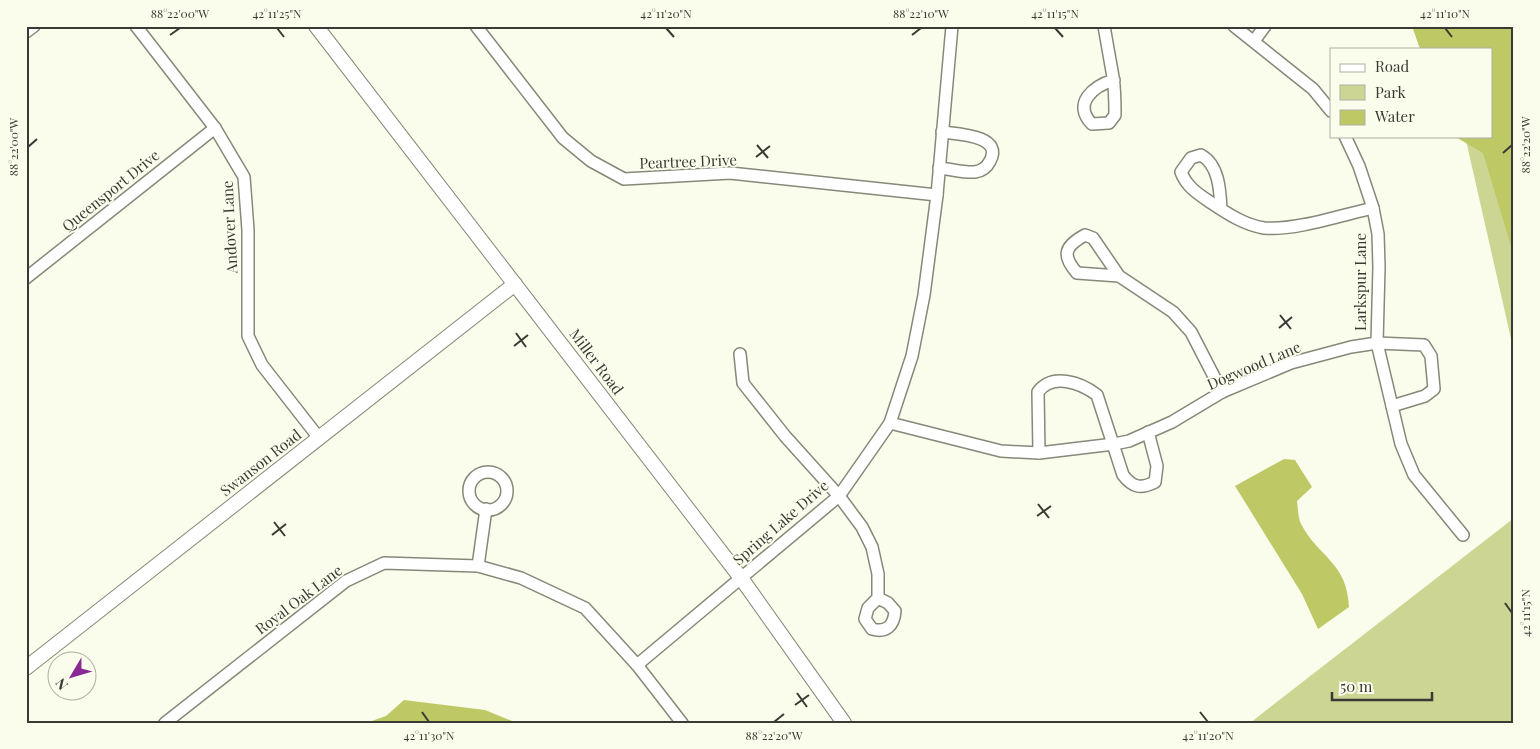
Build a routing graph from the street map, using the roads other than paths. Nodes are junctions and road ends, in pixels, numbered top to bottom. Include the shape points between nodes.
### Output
1 (34, 26) edge
2 (136, 26) edge
3 (316, 26) edge
4 (476, 26) edge
5 (952, 26) edge
6 (1104, 26) edge
7 (1234, 26) edge
8 (1265, 26) edge
9 (26, 32) edge
10 (1254, 41) junction
11 (1114, 80) dead end
12 (1330, 110) edge
13 (215, 128) junction
14 (942, 132) junction
15 (1346, 138) edge
16 (939, 168) junction
17 (937, 195) junction
18 (1373, 208) junction
19 (1221, 209) junction
20 (1119, 276) junction
21 (26, 278) edge
22 (515, 284) junction
23 (1377, 343) junction
24 (740, 354) dead end
25 (1222, 392) junction
26 (1392, 406) junction
27 (890, 423) junction
28 (1148, 432) junction
29 (319, 438) junction
30 (1114, 444) junction
31 (1039, 453) junction
32 (839, 496) junction
33 (486, 509) dead end
34 (1463, 535) dead end
35 (478, 566) junction
36 (740, 578) junction
37 (878, 598) dead end
38 (638, 665) junction
39 (26, 668) edge
40 (165, 723) edge
41 (682, 723) edge
42 (844, 723) edge

1 - 9 street
2 - 13 street, Andover Lane
3 - 22 street, Miller Road
4 - 17 street, Peartree Drive via 562,138 591,161 624,179 730,173
5 - 14 street, Spring Lake Drive
6 - 11 street
7 - 10 street
8 - 10 street
10 - 12 street via 1313,89
13 - 21 street, Queensport Drive
13 - 29 street, Andover Lane via 244,177 248,230 248,336 262,366
14 - 16 street, Spring Lake Drive
14 - 16 street via 976,136 986,141 992,157 983,170 974,172
15 - 18 street, Larkspur Lane
16 - 17 street, Spring Lake Drive
17 - 27 street, Spring Lake Drive via 912,356
18 - 19 street via 1283,228 1263,228 1238,220
18 - 23 street, Larkspur Lane via 1379,267
19 - 19 street via 1185,182 1181,172 1192,158 1201,155 1215,170
20 - 20 street via 1093,238 1085,235 1074,240 1068,248 1066,257 1077,273
20 - 25 street via 1173,312 1191,332
22 - 29 street, Swanson Road
22 - 36 street, Miller Road
23 - 25 street, Dogwood Lane via 1291,363
23 - 26 street, Larkspur Lane
23 - 26 street, Larkspur Lane via 1424,345 1431,356 1434,389 1425,396
24 - 32 street via 743,383
25 - 28 street, Dogwood Lane via 1172,422
26 - 34 street, Larkspur Lane via 1401,444 1414,475
27 - 31 street, Dogwood Lane via 1001,451
27 - 32 street, Spring Lake Drive
28 - 30 street, Dogwood Lane
28 - 30 street via 1157,474 1154,482 1144,488 1129,483
29 - 39 street, Swanson Road
30 - 31 street, Dogwood Lane
30 - 31 street via 1097,396 1090,390 1058,380 1043,385 1038,392
32 - 36 street, Spring Lake Drive
32 - 37 street via 872,547 878,574
33 - 35 street
35 - 38 street, Royal Oak Lane via 521,578 585,608
35 - 40 street, Royal Oak Lane via 384,563 346,581
36 - 38 street, Spring Lake Drive
36 - 42 street, Miller Road
38 - 41 street, Royal Oak Lane

